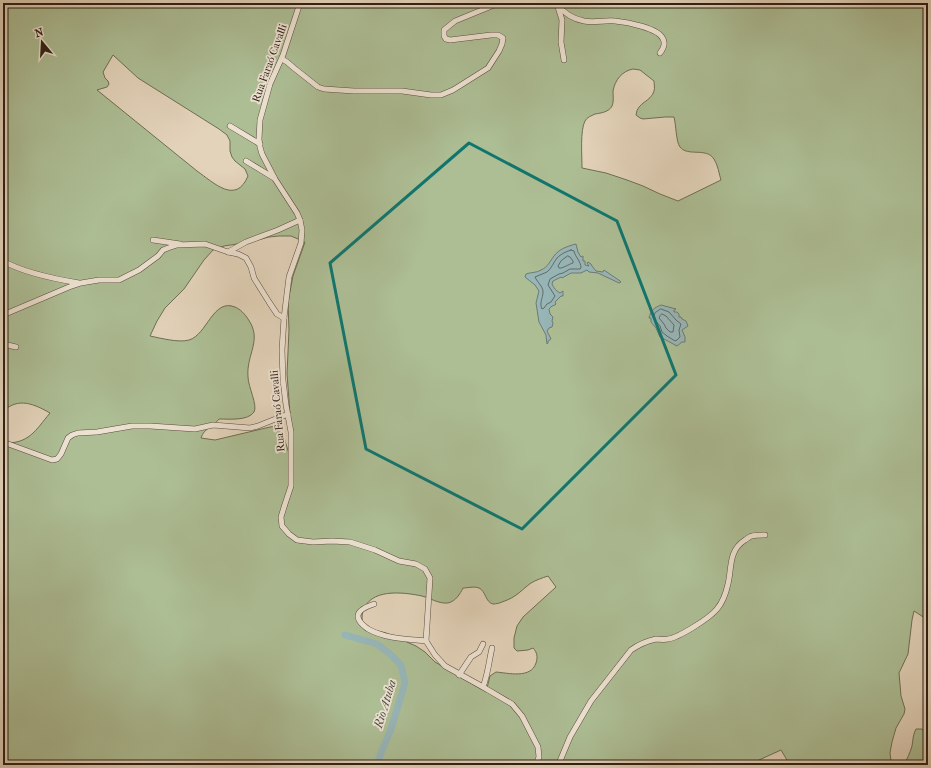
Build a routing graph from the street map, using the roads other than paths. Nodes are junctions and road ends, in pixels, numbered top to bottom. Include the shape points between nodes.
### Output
1 (300, 3) edge
2 (499, 3) edge
3 (556, 5) edge
4 (660, 53) dead end
5 (282, 59) junction
6 (564, 60) dead end
7 (230, 126) dead end
8 (260, 144) junction
9 (246, 162) dead end
10 (275, 179) junction
11 (300, 220) junction
12 (153, 240) dead end
13 (187, 245) junction
14 (228, 252) junction
15 (3, 261) edge
16 (81, 283) junction
17 (3, 314) edge
18 (284, 318) junction
19 (3, 344) edge
20 (16, 346) dead end
21 (288, 414) junction
22 (3, 442) edge
23 (765, 535) dead end
24 (374, 604) dead end
25 (426, 641) junction
26 (483, 644) dead end
27 (492, 648) dead end
28 (459, 675) junction
29 (483, 686) junction
30 (536, 765) edge
31 (556, 765) edge

1 - 5 street, Rua Faraó Cavalli
2 - 5 street via 454,21 444,30 444,36 450,40 491,35 503,38 499,51 488,68 453,90 441,94 324,90
3 - 4 street via 570,17 584,21 626,22 654,31 660,34 665,43
3 - 6 street via 562,20 561,42
5 - 8 street, Rua Faraó Cavalli via 270,84 260,120
7 - 8 street
8 - 10 street, Rua Faraó Cavalli via 262,154
9 - 10 street
10 - 11 street, Rua Faraó Cavalli
11 - 14 street
11 - 18 street, Rua Faraó Cavalli via 301,243 288,277
12 - 13 street
13 - 14 street via 205,244
13 - 16 street via 176,245 163,250 139,270 119,280
14 - 18 street via 246,258 254,278 266,297 277,314
15 - 16 street via 55,279
16 - 17 street
18 - 21 street, Rua Faraó Cavalli via 282,350
19 - 20 street
21 - 22 street via 250,428 218,425 195,429 138,426 78,433 68,438 61,454 52,460
21 - 25 street, Rua Faraó Cavalli via 292,432 291,486 281,517 282,526 297,540 350,542 424,569 430,578
23 - 31 street via 751,536 734,551 722,602 708,618 669,639 656,639 631,650 591,701
24 - 25 street via 359,613 363,625 387,637
25 - 28 street via 444,666
26 - 28 street
27 - 29 street
28 - 29 street
29 - 30 street via 512,704 522,716 538,747 539,757

